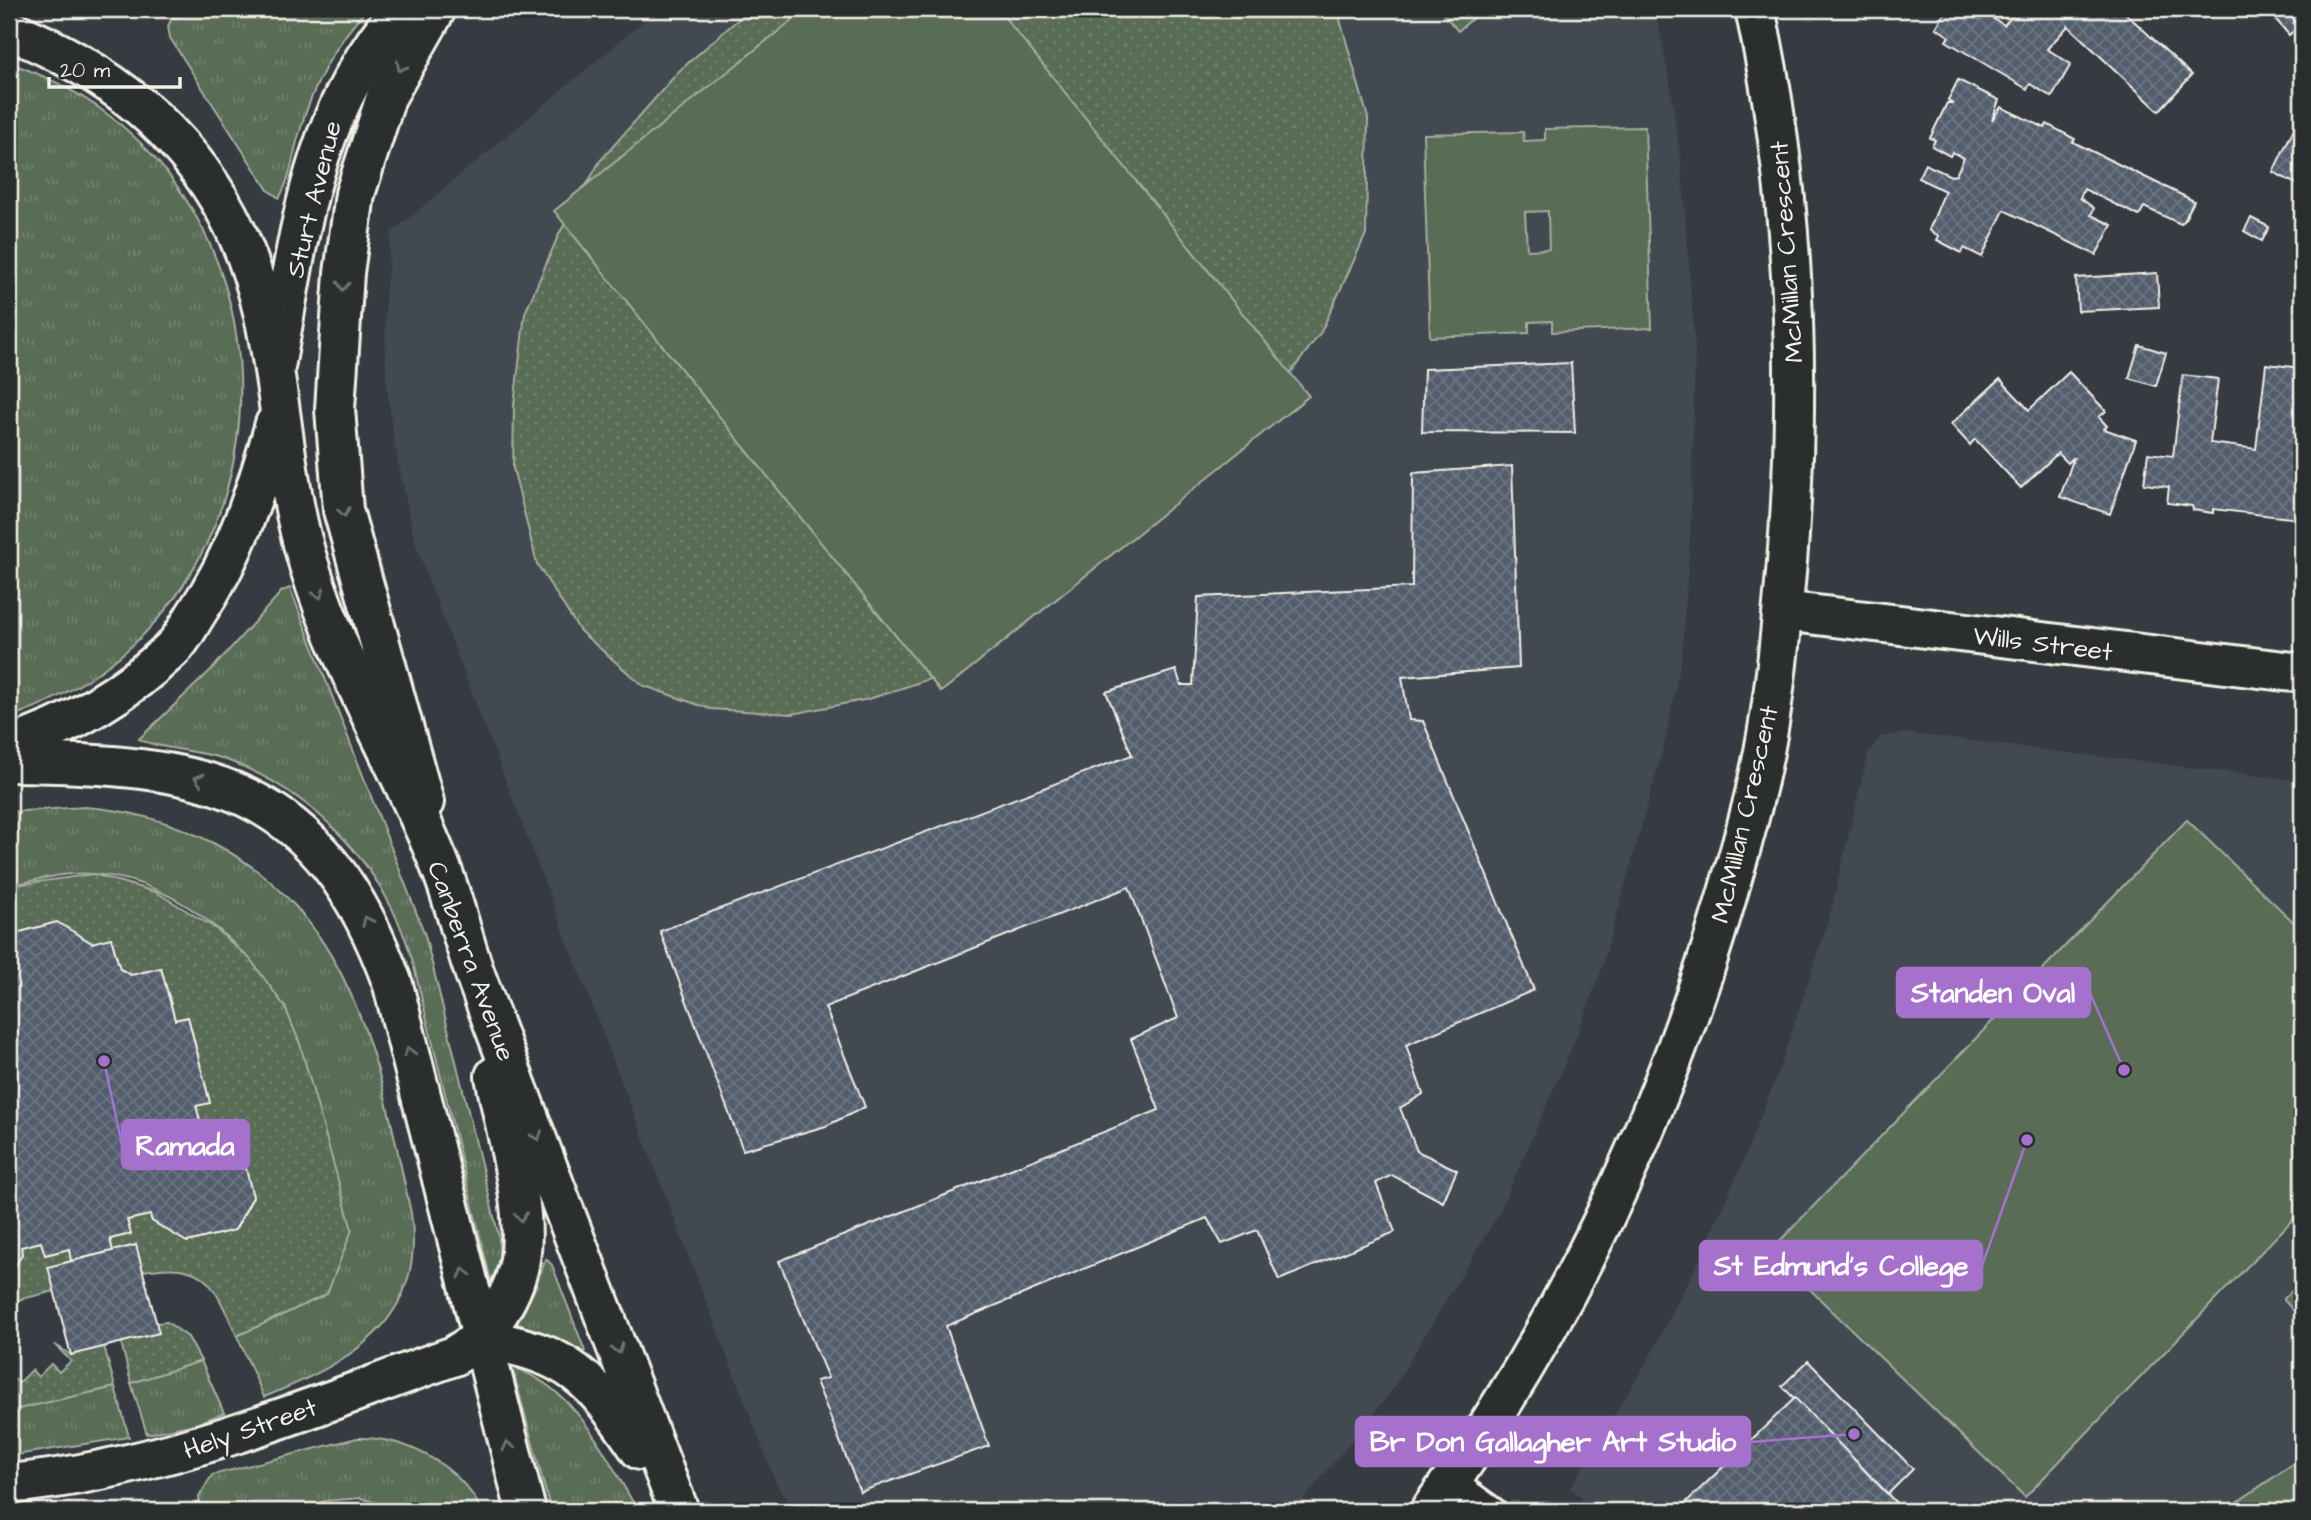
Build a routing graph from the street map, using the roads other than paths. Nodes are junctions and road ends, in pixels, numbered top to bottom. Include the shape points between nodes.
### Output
1 (401, 9) edge
2 (436, 9) edge
3 (1755, 9) edge
4 (9, 30) edge
5 (275, 366) junction
6 (280, 408) junction
7 (1783, 611) junction
8 (2302, 673) edge
9 (9, 746) edge
10 (9, 762) edge
11 (443, 873) junction
12 (477, 981) junction
13 (480, 1339) junction
14 (9, 1484) edge
15 (1441, 1496) edge
16 (526, 1511) edge
17 (679, 1511) edge
18 (1494, 1511) edge

1 - 5 main road, Sturt Avenue via 354,72 326,131 304,212
2 -> 11 main road via 386,97 355,194 340,321 335,440 351,544
3 - 7 main road, McMillan Crescent via 1792,250 1795,416
4 - 5 main road, Canberra Avenue via 108,80 186,150 246,251
5 - 6 main road, Canberra Avenue
6 - 9 main road, Canberra Avenue via 231,557 173,648 105,703 60,727
6 -> 11 main road, Canberra Avenue via 296,514 313,577 333,632
7 - 8 main road, Wills Street
7 - 15 main road, McMillan Crescent via 1771,710 1754,795 1677,1051 1587,1256 1521,1375
13 -> 10 main road via 393,985 363,912 325,857 272,811 224,786 192,776 96,764
11 - 12 main road, Canberra Avenue
12 -> 13 main road via 522,1229 518,1272
12 -> 17 main road, Canberra Avenue
13 - 14 main road, Hely Street via 454,1356 163,1458
16 -> 13 main road
13 - 17 main road via 532,1348 579,1373 618,1416
15 - 18 lane

